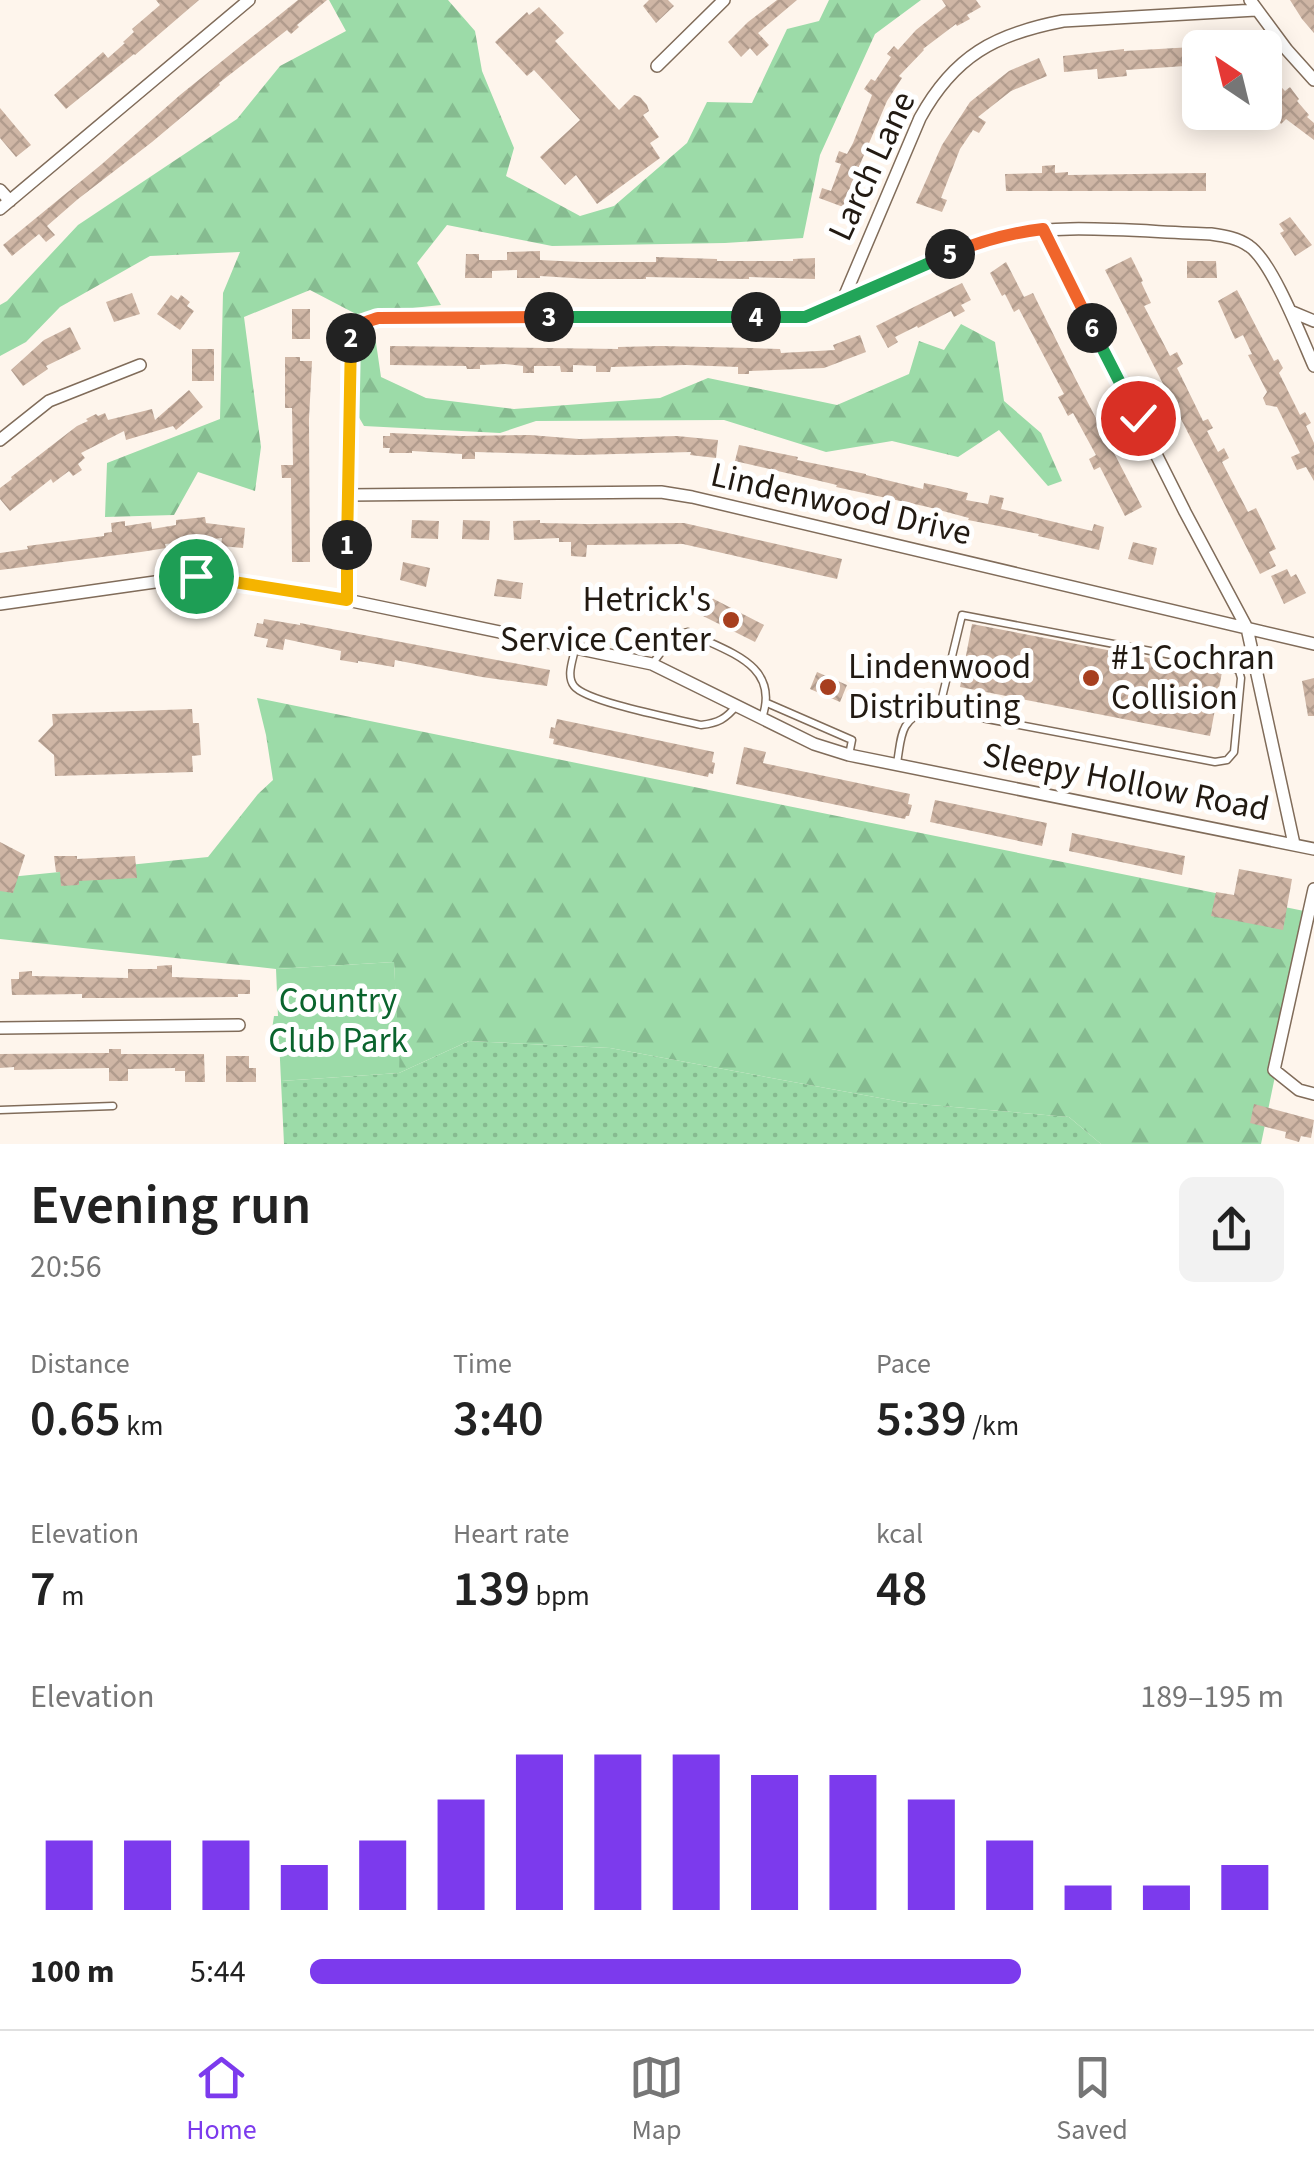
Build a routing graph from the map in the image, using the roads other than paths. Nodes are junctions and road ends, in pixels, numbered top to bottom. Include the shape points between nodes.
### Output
1 (249, 0) edge
2 (724, 0) edge
3 (1253, 5) edge
4 (657, 66) dead end
5 (1314, 80) edge
6 (0, 190) edge
7 (5, 205) edge
8 (1043, 229) junction
9 (842, 302) junction
10 (1290, 311) junction
11 (1314, 320) edge
12 (140, 366) dead end
13 (1314, 366) edge
14 (0, 440) edge
15 (347, 496) junction
16 (347, 600) junction
17 (0, 604) edge
18 (1247, 628) junction
19 (1314, 644) edge
20 (575, 648) junction
21 (652, 664) junction
22 (1242, 678) junction
23 (1258, 678) junction
24 (768, 703) junction
25 (737, 705) junction
26 (939, 710) junction
27 (762, 718) junction
28 (849, 755) junction
29 (897, 764) junction
30 (1294, 844) junction
31 (1314, 849) edge
32 (1314, 889) edge
33 (240, 1026) dead end
34 (0, 1028) edge
35 (1314, 1094) edge
36 (113, 1106) dead end
37 (0, 1110) edge

1 - 7 street
2 - 4 street
3 - 5 street
3 - 9 street, Larch Lane via 1063,21 1004,36 976,53 952,71 920,118
6 - 7 street
8 - 9 street via 984,239
8 - 10 street via 1237,238 1254,248
8 - 18 street
9 - 15 street via 805,317 400,317 360,324 351,334
10 - 11 street
10 - 13 street
12 - 14 street via 49,400
15 - 16 street
15 - 18 street, Lindenwood Drive via 661,492
16 - 17 street, Sleepy Hollow Road via 196,576
16 - 20 street, Sleepy Hollow Road
18 - 19 street, Lindenwood Drive
18 - 23 street
20 - 21 street, Sleepy Hollow Road
20 - 25 lane via 570,676 592,698 701,725 718,722
21 - 24 lane via 688,632 761,674
21 - 25 street, Sleepy Hollow Road
22 - 23 lane
22 - 26 lane via 1234,752 1215,762
22 - 26 lane via 1228,666 962,614
23 - 30 street
24 - 27 lane
24 - 28 lane via 852,740
25 - 27 street, Sleepy Hollow Road
26 - 29 lane via 914,715 903,728
27 - 28 street, Sleepy Hollow Road
28 - 29 street, Sleepy Hollow Road
29 - 30 street, Sleepy Hollow Road
30 - 31 street, Sleepy Hollow Road
32 - 35 street via 1274,1070
33 - 34 street
36 - 37 lane

